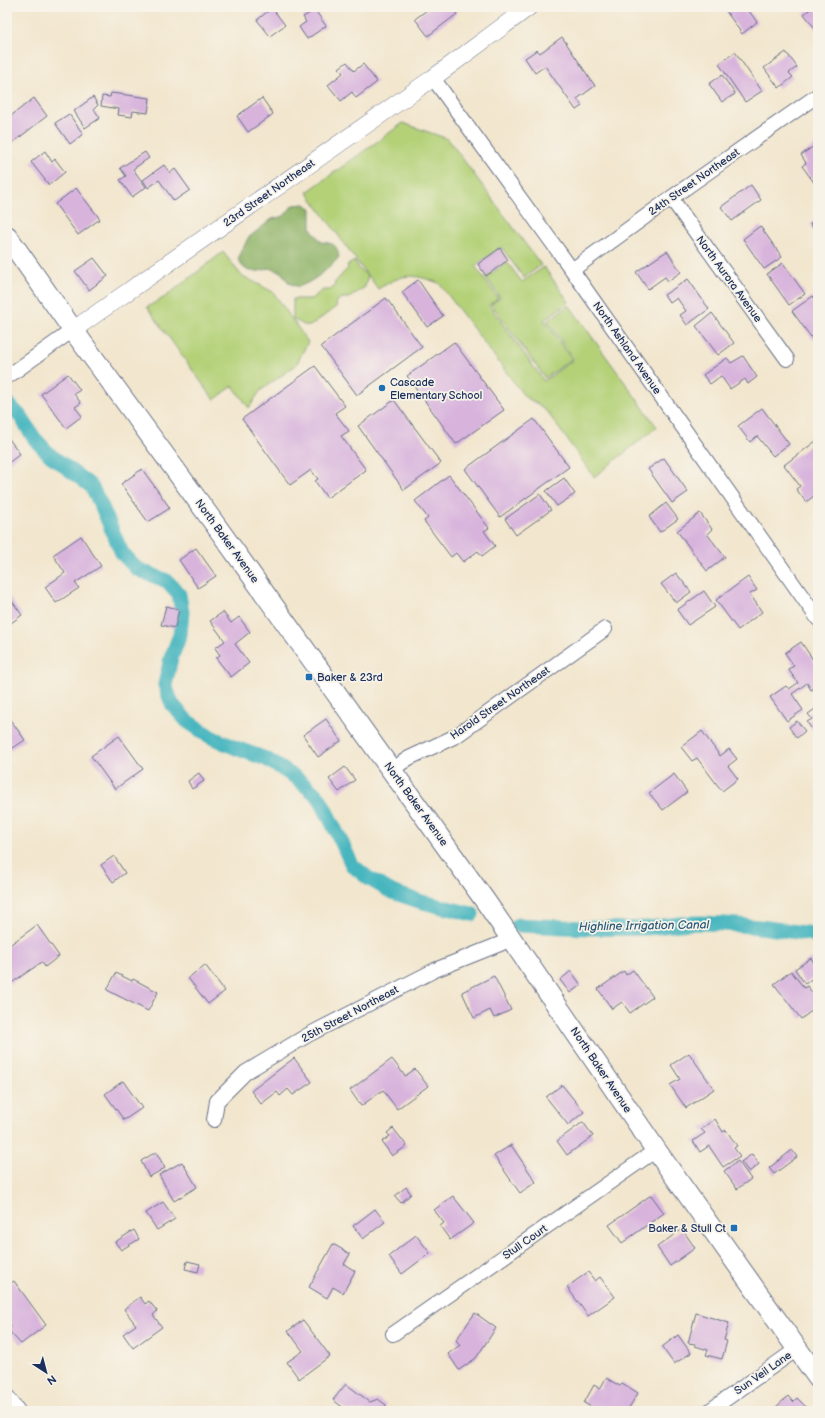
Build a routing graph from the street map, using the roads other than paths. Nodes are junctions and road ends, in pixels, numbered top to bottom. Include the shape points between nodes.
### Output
1 (519, 10) edge
2 (433, 78) junction
3 (818, 95) edge
4 (671, 198) junction
5 (7, 236) edge
6 (572, 270) junction
7 (73, 330) junction
8 (787, 359) dead end
9 (7, 377) edge
10 (818, 619) edge
11 (605, 629) dead end
12 (391, 770) junction
13 (512, 938) junction
14 (214, 1120) dead end
15 (656, 1150) junction
16 (393, 1334) dead end
17 (798, 1349) junction
18 (818, 1378) edge
19 (7, 1396) edge
20 (18, 1411) edge
21 (710, 1411) edge

1 - 2 street, 23rd Street Northeast
2 - 6 street, North Ashland Avenue
2 - 7 street, 23rd Street Northeast
3 - 4 street, 24th Street Northeast
4 - 6 street, 24th Street Northeast
4 - 8 street, North Aurora Avenue
5 - 7 main road, North Baker Avenue
6 - 10 street, North Ashland Avenue
7 - 9 street, 23rd Street Northeast
7 - 12 main road, North Baker Avenue
11 - 12 street, Harold Street Northeast via 456,736 409,758
12 - 13 main road, North Baker Avenue
13 - 14 street, 25th Street Northeast via 434,970 308,1036 246,1072 217,1101
13 - 15 main road, North Baker Avenue
15 - 16 street, Stull Court
15 - 17 main road, North Baker Avenue
17 - 18 main road, North Baker Avenue
17 - 21 street, Sun Veil Lane
19 - 20 street

